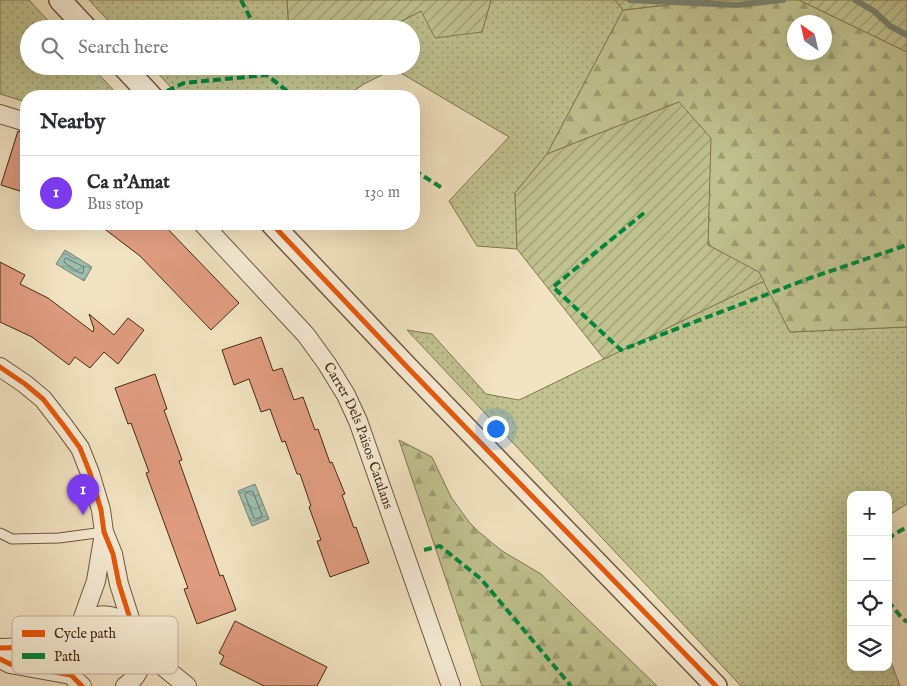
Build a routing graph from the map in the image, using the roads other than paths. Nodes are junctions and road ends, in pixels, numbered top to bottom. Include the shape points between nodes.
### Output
1 (60, 0) edge
2 (79, 20) edge
3 (131, 75) edge
4 (145, 90) edge
5 (0, 114) edge
6 (20, 120) edge
7 (209, 230) edge
8 (278, 230) edge
9 (0, 367) edge
10 (104, 532) junction
11 (0, 533) edge
12 (81, 616) edge
13 (130, 616) edge
14 (0, 659) edge
15 (12, 664) edge
16 (51, 674) edge
17 (137, 674) edge
18 (172, 674) edge
19 (76, 680) edge
20 (125, 686) edge
21 (187, 686) edge
22 (451, 686) edge
23 (716, 686) edge

1 - 2 street
3 - 4 street
5 - 6 street
7 - 22 street, Carrer Dels Països Catalans via 306,336 346,395
8 - 23 street
9 - 10 street via 43,400 80,448 101,510
10 - 11 lane via 59,538 12,539
10 - 12 street via 96,581
10 - 13 street
14 - 15 street
16 - 19 street
17 - 20 street
18 - 21 street

